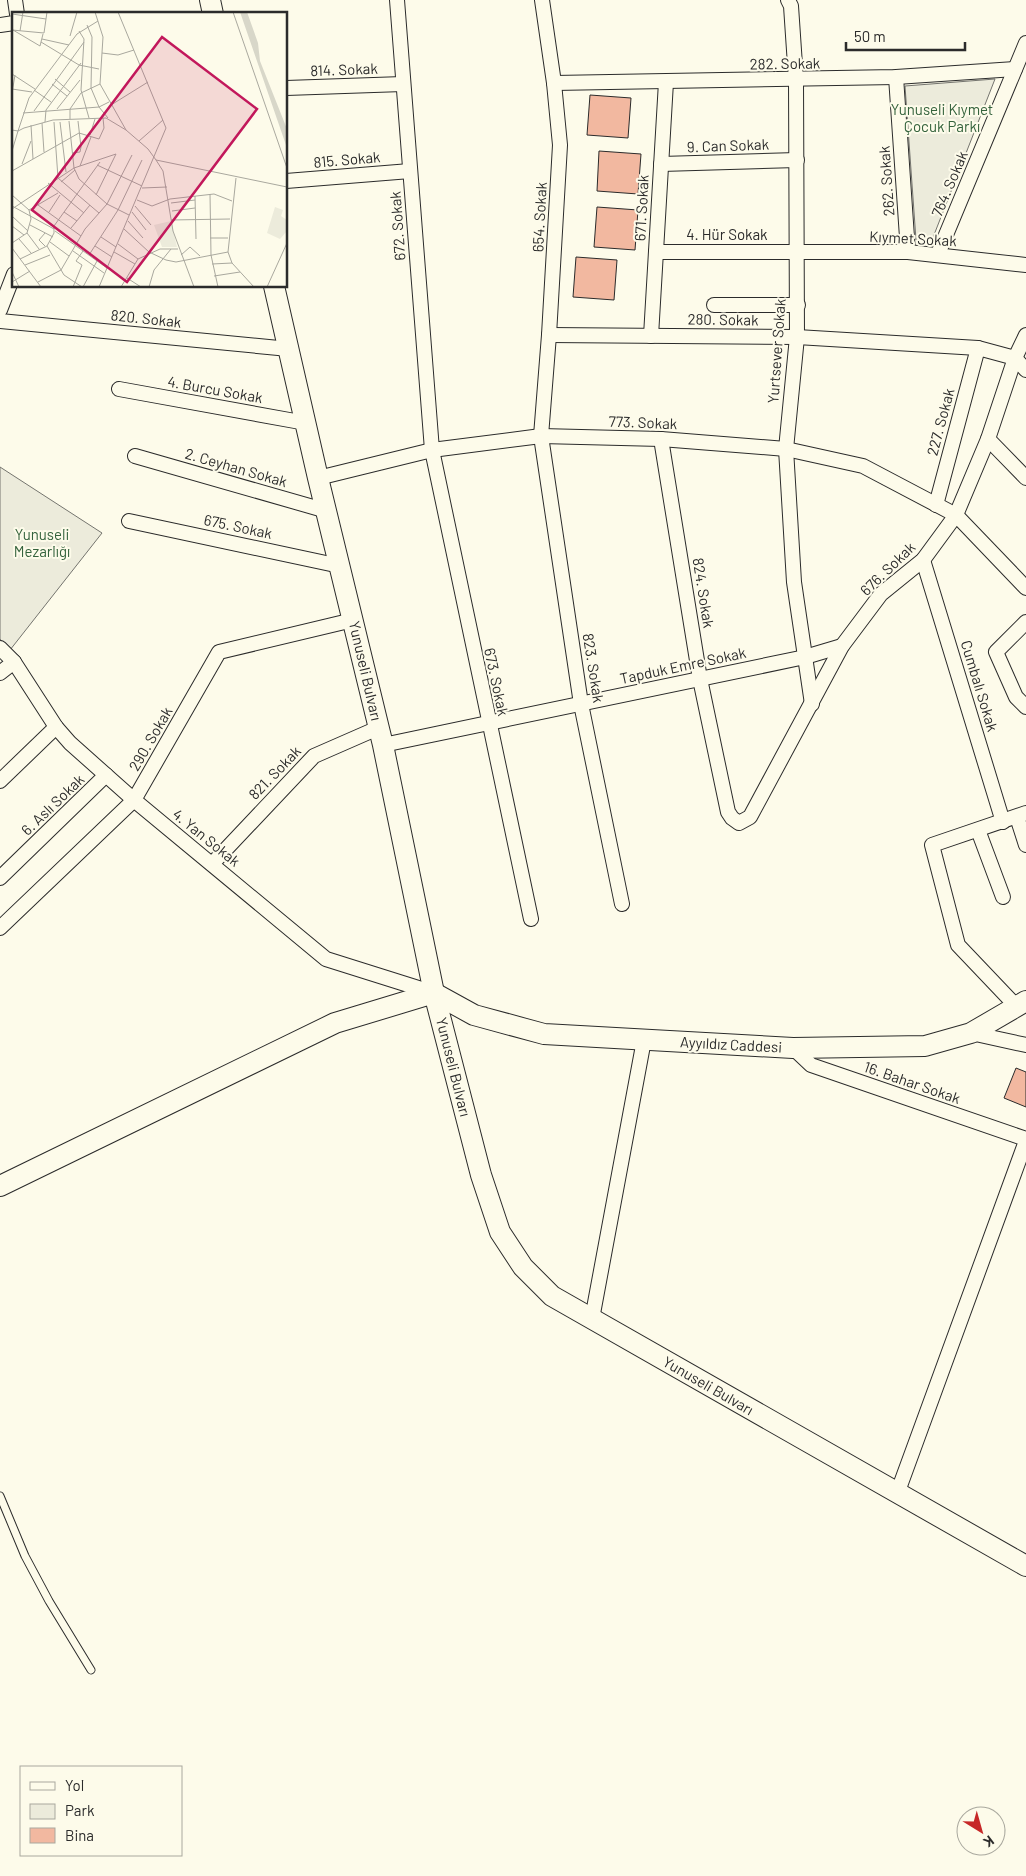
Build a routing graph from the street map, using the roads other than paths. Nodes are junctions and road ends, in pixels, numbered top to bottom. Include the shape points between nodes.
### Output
1 (396, 0) edge
2 (542, 0) edge
3 (788, 0) edge
4 (1026, 43) edge
5 (1015, 69) junction
6 (896, 78) junction
7 (796, 80) junction
8 (666, 82) junction
9 (554, 83) junction
10 (403, 84) junction
11 (288, 88) edge
12 (797, 160) junction
13 (661, 164) junction
14 (410, 171) junction
15 (288, 181) edge
16 (656, 252) junction
17 (798, 252) junction
18 (908, 252) junction
19 (938, 254) junction
20 (1026, 265) edge
21 (12, 279) edge
22 (274, 288) edge
23 (714, 305) dead end
24 (798, 305) junction
25 (0, 310) edge
26 (0, 321) edge
27 (549, 335) junction
28 (1026, 335) edge
29 (651, 336) junction
30 (797, 337) junction
31 (978, 348) junction
32 (289, 349) junction
33 (1015, 358) junction
34 (1026, 370) edge
35 (119, 389) dead end
36 (306, 423) junction
37 (541, 436) junction
38 (661, 439) junction
39 (988, 439) junction
40 (786, 449) junction
41 (432, 450) junction
42 (136, 456) dead end
43 (318, 478) junction
44 (1026, 478) edge
45 (936, 505) junction
46 (327, 511) junction
47 (956, 515) junction
48 (129, 521) dead end
49 (923, 560) junction
50 (340, 566) junction
51 (1026, 588) edge
52 (353, 620) junction
53 (1026, 622) edge
54 (842, 646) junction
55 (0, 648) edge
56 (805, 657) junction
57 (14, 662) junction
58 (0, 673) edge
59 (700, 679) junction
60 (581, 704) junction
61 (812, 704) junction
62 (1026, 707) edge
63 (488, 723) junction
64 (56, 727) junction
65 (381, 737) junction
66 (106, 776) junction
67 (0, 781) edge
68 (134, 800) junction
69 (728, 812) joint
70 (1021, 815) edge
71 (1003, 822) junction
72 (978, 830) junction
73 (1026, 845) edge
74 (212, 864) junction
75 (0, 878) edge
76 (1003, 897) dead end
77 (622, 904) dead end
78 (531, 919) dead end
79 (0, 928) edge
80 (434, 992) junction
81 (1021, 1004) edge
82 (971, 1033) junction
83 (644, 1040) junction
84 (1026, 1045) edge
85 (793, 1048) junction
86 (1026, 1140) edge
87 (0, 1186) edge
88 (592, 1319) junction
89 (897, 1494) junction
90 (0, 1496) edge
91 (1026, 1566) edge
92 (91, 1670) dead end

1 - 10 street, 672. Sokak
2 - 9 street, 654. Sokak
3 - 7 street, Yurtsever Sokak
4 - 5 street, 764. Sokak
5 - 6 street, 282. Sokak
5 - 19 street, 764. Sokak
6 - 7 street, 282. Sokak
6 - 18 street, 262. Sokak
7 - 8 street, 282. Sokak
7 - 12 street, Yurtsever Sokak
8 - 9 street, 282. Sokak
8 - 13 street, 671. Sokak
9 - 27 street, 654. Sokak via 560,145
10 - 11 street, 814. Sokak
10 - 14 street, 672. Sokak
12 - 13 street, 9. Can Sokak
12 - 17 street, Yurtsever Sokak
13 - 16 street, 671. Sokak
14 - 15 street, 815. Sokak
14 - 41 street, 672. Sokak
16 - 17 street, 4. Hür Sokak
16 - 29 street, 671. Sokak
17 - 18 street, Kıymet Sokak
17 - 24 street, Yurtsever Sokak
18 - 19 street, Kıymet Sokak
19 - 20 street, Kıymet Sokak
21 - 25 street
22 - 32 main road, Yunuseli Bulvarı
23 - 24 street
24 - 30 street, Yurtsever Sokak
26 - 32 street, 820. Sokak
27 - 29 street, 280. Sokak
27 - 37 street, 654. Sokak
28 - 33 street, 676. Sokak
29 - 30 street, 280. Sokak
30 - 31 street, 280. Sokak
30 - 40 street, Yurtsever Sokak
31 - 33 street, 280. Sokak
31 - 45 street, 227. Sokak
32 - 36 main road, Yunuseli Bulvarı
33 - 34 street
33 - 39 street, 676. Sokak
35 - 36 street, 4. Burcu Sokak
36 - 43 main road, Yunuseli Bulvarı
37 - 38 street, 773. Sokak
37 - 41 street, 773. Sokak
37 - 60 street, 823. Sokak
38 - 40 street, 773. Sokak
38 - 59 street, 824. Sokak
39 - 44 street
39 - 47 street, 676. Sokak
40 - 45 street, 773. Sokak via 863,466
40 - 56 street, Yurtsever Sokak via 794,582
41 - 43 street, 773. Sokak
41 - 63 street, 673. Sokak
42 - 46 street, 2. Ceyhan Sokak
43 - 46 main road, Yunuseli Bulvarı
45 - 47 street, 773. Sokak
46 - 50 main road, Yunuseli Bulvarı
47 - 49 street, 676. Sokak
47 - 51 street, 773. Sokak
48 - 50 street, 675. Sokak
49 - 54 street, 676. Sokak via 881,594
49 - 71 street, Cumbalı Sokak
50 - 52 main road, Yunuseli Bulvarı
52 - 65 main road, Yunuseli Bulvarı
52 - 68 street, 290. Sokak via 219,652
53 - 62 street via 996,652 1016,697
54 - 56 street, Tapduk Emre Sokak
54 - 61 street, 676. Sokak
55 - 57 street, 4. Yan Sokak
56 - 59 street, Tapduk Emre Sokak
56 - 61 street, Yurtsever Sokak
57 - 58 street
57 - 64 street, 4. Yan Sokak
59 - 60 street, Tapduk Emre Sokak
59 - 69 street, 824. Sokak
60 - 63 street, Tapduk Emre Sokak
60 - 77 street, 823. Sokak
61 - 69 street, 676. Sokak via 750,816 739,823
63 - 65 street, Tapduk Emre Sokak
63 - 78 street, 673. Sokak
64 - 66 street, 4. Yan Sokak
64 - 67 street
65 - 74 street, 821. Sokak via 314,756
65 - 80 main road, Yunuseli Bulvarı
66 - 68 street, 4. Yan Sokak
66 - 75 street, 6. Aslı Sokak
68 - 74 street, 4. Yan Sokak
68 - 79 street, 290. Sokak
70 - 71 street
70 - 73 street
71 - 72 street
72 - 76 street
72 - 81 street via 932,845 958,945
74 - 80 street, 4. Yan Sokak via 326,959
80 - 83 main road, Ayyıldız Caddesi via 474,1015 544,1034
80 - 87 main road via 335,1023
80 - 88 main road, Yunuseli Bulvarı via 481,1175 500,1232 523,1267 552,1296
81 - 82 main road, Ayyıldız Caddesi
82 - 84 street
82 - 85 main road, Ayyıldız Caddesi via 925,1046
83 - 85 main road, Ayyıldız Caddesi
83 - 88 street
85 - 86 street, 16. Bahar Sokak via 811,1065
86 - 89 street
88 - 89 main road, Yunuseli Bulvarı
89 - 91 main road, Yunuseli Bulvarı
90 - 92 lane via 25,1556

